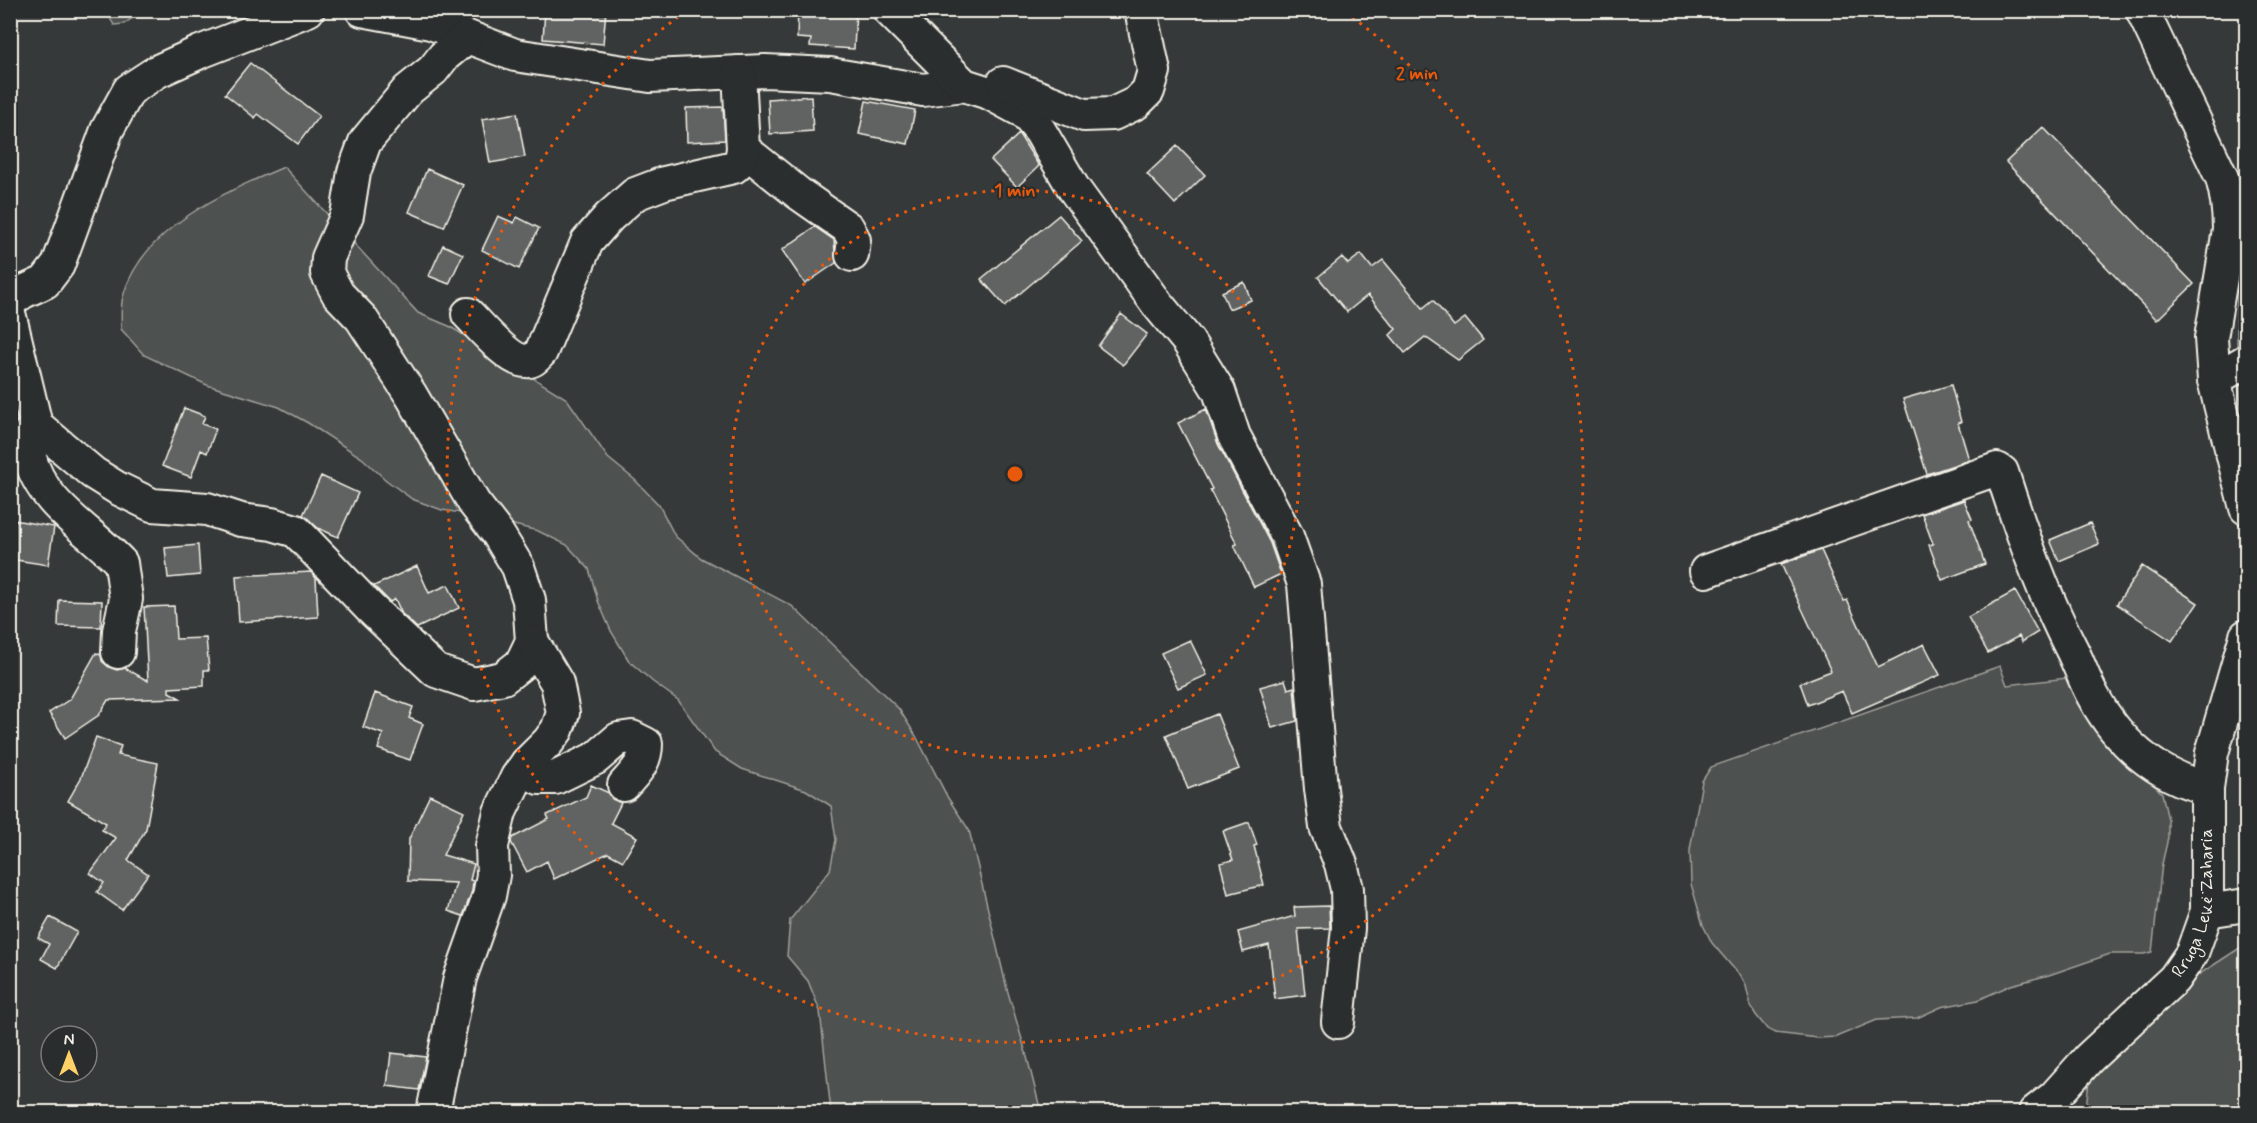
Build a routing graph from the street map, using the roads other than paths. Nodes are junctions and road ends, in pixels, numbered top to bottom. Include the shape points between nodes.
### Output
1 (308, 10) edge
2 (362, 10) edge
3 (889, 10) edge
4 (1141, 10) edge
5 (2142, 10) edge
6 (467, 37) junction
7 (935, 57) junction
8 (739, 72) junction
9 (964, 85) junction
10 (743, 149) junction
11 (852, 255) dead end
12 (10, 301) edge
13 (468, 314) dead end
14 (10, 317) edge
15 (2247, 361) edge
16 (2214, 380) junction
17 (36, 424) junction
18 (2247, 508) edge
19 (1706, 571) dead end
20 (2247, 636) edge
21 (532, 641) junction
22 (118, 652) dead end
23 (527, 763) junction
24 (624, 785) dead end
25 (2206, 788) junction
26 (2247, 904) edge
27 (2206, 911) junction
28 (1338, 1022) dead end
29 (2052, 1107) edge
30 (433, 1113) edge

1 - 12 street via 200,52 158,71 129,90 107,130 58,266 45,282
2 - 6 street via 431,23
3 - 7 street
4 - 7 street via 1154,70 1148,91 1136,103 1113,114 1084,115
5 - 16 street via 2222,178 2228,202 2229,230 2211,338
6 - 8 street via 515,55 650,76
6 - 21 street via 408,90 365,142 354,172 347,215 328,258 327,273 411,394 474,503 518,567 529,600
7 - 9 street
8 - 9 street via 830,74 923,90
8 - 10 street
9 - 28 street via 1024,112 1040,131 1074,189 1188,341 1219,391 1234,436 1287,536 1304,584 1326,827 1347,889 1348,928
10 - 11 street via 848,228 854,240
10 - 13 street via 735,167 664,183 635,194 609,217 587,242 541,352 533,360 524,362 512,357
14 - 17 street
15 - 16 street
16 - 18 street
17 - 21 street via 93,473 152,505 207,509 296,531 436,671 474,684 503,678 521,664
17 - 22 street via 28,436 29,451 40,481 59,507 121,563 126,599 118,631
19 - 25 street via 1997,470 2002,472 2026,546 2092,696 2133,749 2184,783
20 - 25 street, Rruga Lekë Zaharia via 2221,715
21 - 23 street via 556,682 563,712 548,742
23 - 24 street via 529,772 539,778 555,778 596,758 618,739 632,737 645,744 646,756
23 - 30 street via 498,821 489,896 460,978
25 - 27 street, Rruga Lekë Zaharia
26 - 27 street
27 - 29 street, Rruga Lekë Zaharia via 2192,953 2174,979 2089,1058

